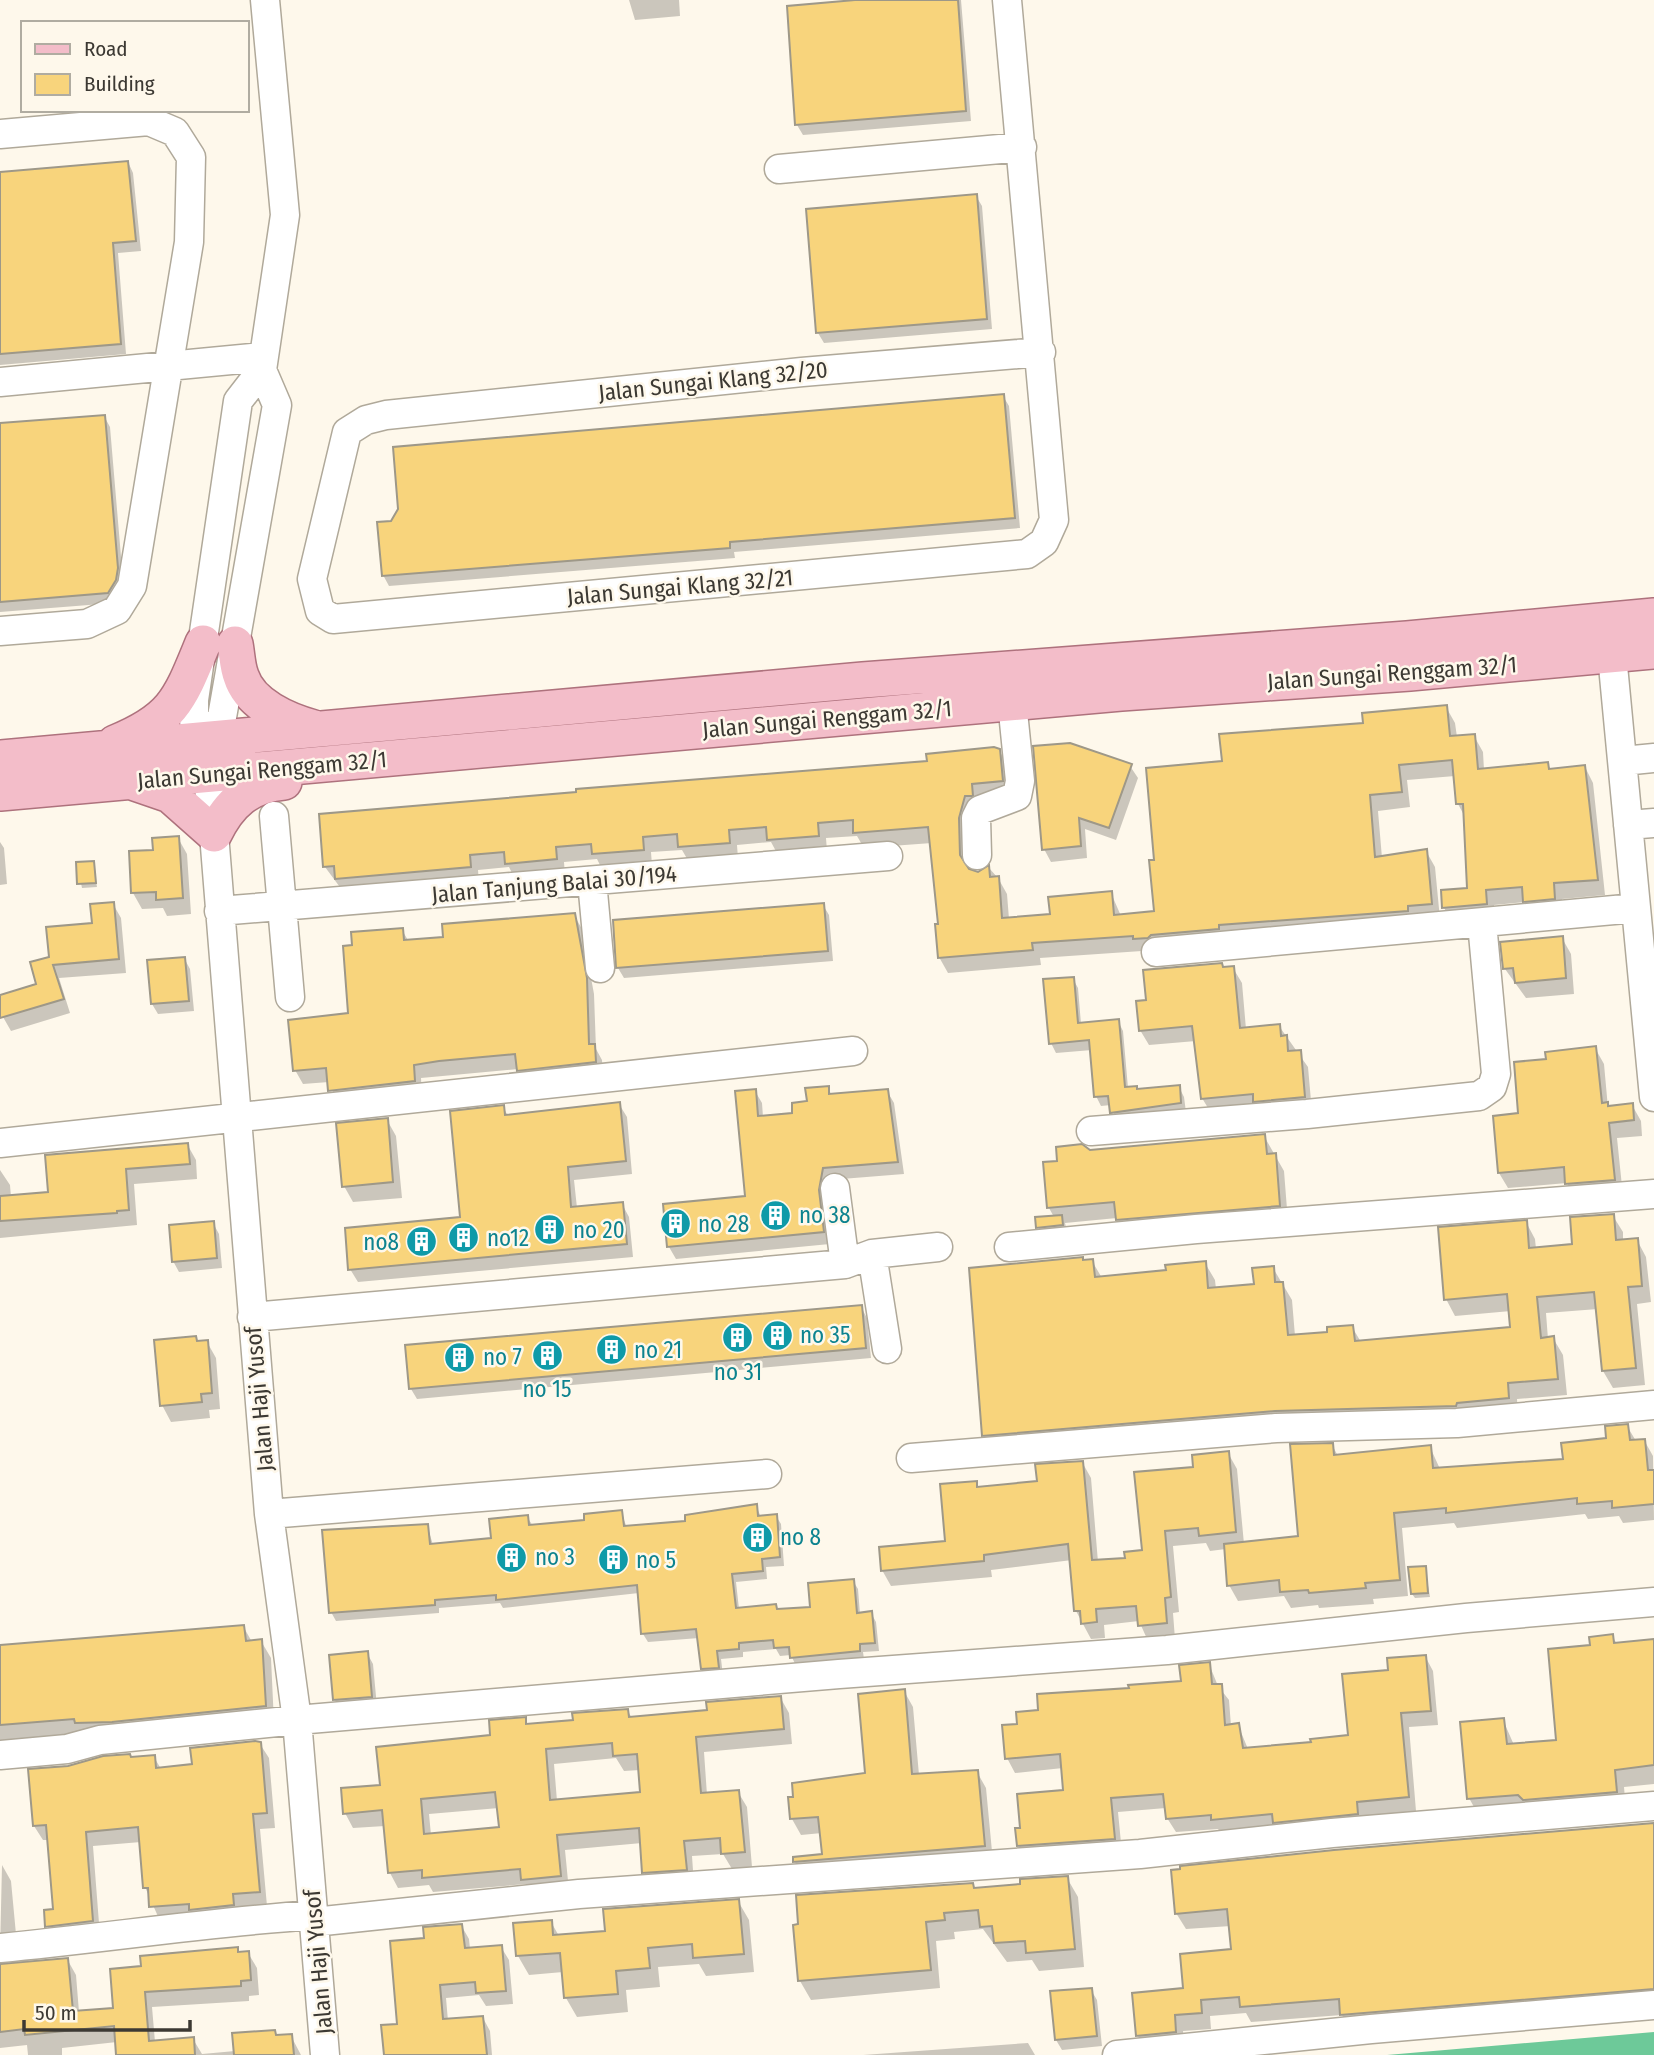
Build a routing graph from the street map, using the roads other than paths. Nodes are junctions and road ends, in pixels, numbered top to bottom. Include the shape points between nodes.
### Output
1 (265, 0) edge
2 (1007, 0) edge
3 (0, 134) edge
4 (1022, 147) junction
5 (779, 169) dead end
6 (1041, 352) junction
7 (263, 364) junction
8 (168, 368) junction
9 (0, 382) edge
10 (1654, 616) edge
11 (333, 619) joint
12 (0, 631) edge
13 (1407, 639) junction
14 (219, 643) junction
15 (1654, 651) edge
16 (1612, 655) junction
17 (1410, 673) junction
18 (1064, 681) junction
19 (1012, 702) junction
20 (325, 731) junction
21 (524, 746) junction
22 (99, 750) junction
23 (206, 757) junction
24 (0, 758) edge
25 (1654, 758) edge
26 (1623, 761) junction
27 (131, 782) junction
28 (0, 793) edge
29 (274, 816) dead end
30 (1641, 824) edge
31 (214, 834) junction
32 (977, 855) dead end
33 (888, 856) dead end
34 (593, 881) junction
35 (281, 905) junction
36 (1636, 908) junction
37 (219, 911) junction
38 (1482, 923) junction
39 (1156, 952) dead end
40 (600, 968) dead end
41 (290, 997) dead end
42 (853, 1051) dead end
43 (1654, 1097) edge
44 (237, 1117) junction
45 (1091, 1132) dead end
46 (0, 1143) edge
47 (835, 1188) dead end
48 (1654, 1194) edge
49 (938, 1247) dead end
50 (1009, 1247) dead end
51 (872, 1254) junction
52 (845, 1264) junction
53 (252, 1317) junction
54 (887, 1349) dead end
55 (1654, 1405) edge
56 (911, 1458) dead end
57 (767, 1474) dead end
58 (269, 1514) junction
59 (1654, 1602) edge
60 (297, 1720) junction
61 (0, 1738) edge
62 (100, 1740) junction
63 (0, 1755) edge
64 (1654, 1806) edge
65 (314, 1919) junction
66 (0, 1948) edge
67 (1654, 2005) edge
68 (325, 2055) edge
69 (1117, 2055) edge

1 - 7 street, Jalan Sungai Renggam 32/1 via 285,215
2 - 4 street
3 - 8 street via 149,121 175,132 191,157 189,242
4 - 5 street
4 - 6 street
6 - 11 street, Jalan Sungai Klang 32/20 via 802,372 366,420 348,432 312,579 320,611
6 - 11 street, Jalan Sungai Klang 32/21 via 1054,520 1044,542 1027,554
7 - 8 street
7 - 14 street, Jalan Sungai Renggam 32/1 via 238,401
7 - 14 street, Jalan Sungai Renggam 32/1 via 277,405
8 - 9 street
8 - 12 street via 132,586 117,610 87,624
10 - 13 main road, Jalan Sungai Renggam 32/1
13 - 17 main road
13 - 18 main road, Jalan Sungai Renggam 32/1
14 - 20 main road via 241,678 271,710
14 - 22 main road via 173,708 147,730
14 - 23 street, Jalan Sungai Renggam 32/1 via 194,721
15 - 16 main road, Jalan Sungai Renggam 32/1
16 - 17 main road, Jalan Sungai Renggam 32/1
16 - 26 street
17 - 18 main road, Jalan Sungai Renggam 32/1
18 - 19 main road, Jalan Sungai Renggam 32/1
18 - 20 main road, Jalan Sungai Renggam 32/1
19 - 21 main road, Jalan Sungai Renggam 32/1
19 - 32 street via 1020,781 1017,796 980,810
20 - 23 main road, Jalan Sungai Renggam 32/1
21 - 23 main road, Jalan Sungai Renggam 32/1
21 - 31 main road via 494,763 270,783 240,795
22 - 23 main road, Jalan Sungai Renggam 32/1
22 - 24 main road, Jalan Sungai Renggam 32/1
23 - 27 main road, Jalan Sungai Renggam 32/1
23 - 31 street, Jalan Haji Yusof
25 - 26 street
26 - 30 street
27 - 28 main road, Jalan Sungai Renggam 32/1
27 - 31 main road via 170,795
29 - 35 street
30 - 36 street
31 - 37 street, Jalan Haji Yusof
33 - 34 street, Jalan Tanjung Balai 30/194
34 - 35 street, Jalan Tanjung Balai 30/194
34 - 40 street
35 - 37 street, Jalan Tanjung Balai 30/194
35 - 41 street
36 - 38 street
36 - 43 street
37 - 44 street, Jalan Haji Yusof
38 - 39 street
38 - 45 street via 1496,1074 1492,1087 1479,1096
42 - 44 street
44 - 46 street
44 - 53 street, Jalan Haji Yusof
47 - 52 street
48 - 50 street
49 - 51 street
51 - 52 street
51 - 54 street
52 - 53 street
53 - 58 street, Jalan Haji Yusof
55 - 56 street via 1457,1423 1276,1428
57 - 58 street
58 - 60 street, Jalan Haji Yusof
59 - 60 street via 1167,1650
60 - 62 street
60 - 65 street, Jalan Haji Yusof
61 - 62 street via 54,1734
62 - 63 street via 67,1749
64 - 65 street via 1140,1854 579,1894
65 - 66 street via 216,1922
65 - 68 street, Jalan Haji Yusof
67 - 69 street

